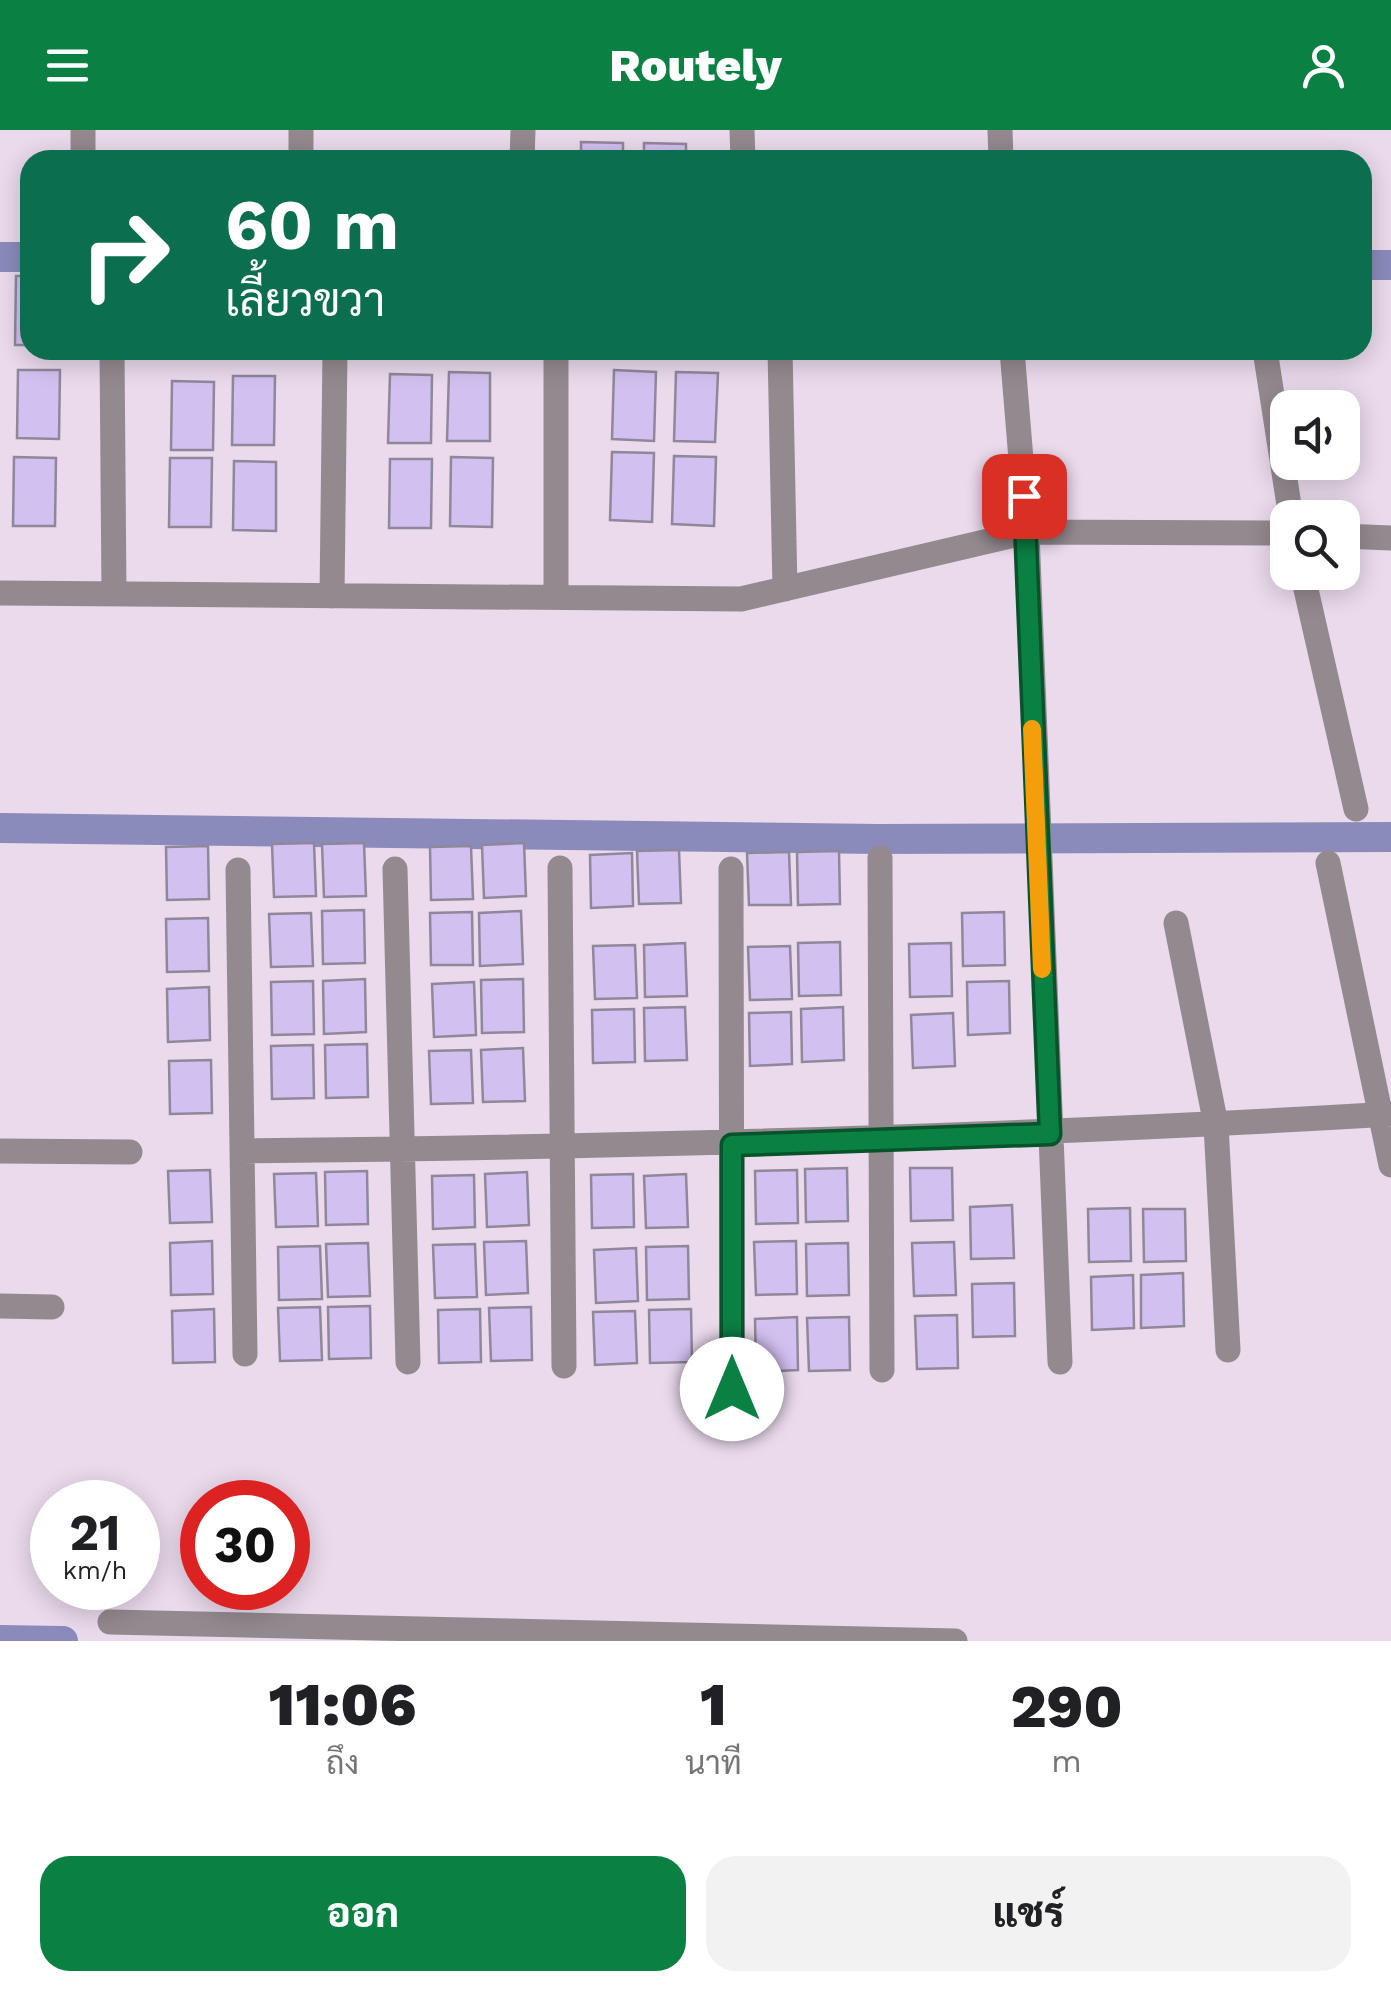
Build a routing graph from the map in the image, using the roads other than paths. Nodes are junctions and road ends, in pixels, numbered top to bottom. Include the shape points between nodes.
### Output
1 (112, 360) edge
2 (335, 360) edge
3 (556, 360) edge
4 (780, 360) edge
5 (1013, 360) edge
6 (1267, 360) edge
7 (1288, 500) edge
8 (1027, 532) junction
9 (1270, 532) edge
10 (1360, 537) edge
11 (1391, 538) edge
12 (785, 589) junction
13 (1306, 590) edge
14 (0, 593) edge
15 (114, 594) junction
16 (332, 596) junction
17 (556, 597) junction
18 (1356, 809) dead end
19 (880, 858) dead end
20 (1328, 863) dead end
21 (560, 868) dead end
22 (395, 869) dead end
23 (731, 869) dead end
24 (238, 870) dead end
25 (1176, 923) dead end
26 (1386, 1115) edge
27 (1216, 1125) junction
28 (1050, 1134) junction
29 (880, 1140) junction
30 (732, 1145) junction
31 (562, 1147) junction
32 (403, 1149) junction
33 (0, 1150) edge
34 (242, 1151) junction
35 (130, 1152) dead end
36 (1391, 1164) edge
37 (0, 1306) edge
38 (52, 1307) dead end
39 (1228, 1350) dead end
40 (244, 1354) dead end
41 (408, 1362) dead end
42 (1060, 1362) dead end
43 (564, 1366) dead end
44 (882, 1370) dead end
45 (732, 1389) dead end
46 (110, 1622) dead end
47 (295, 1634) edge
48 (955, 1641) edge

1 - 15 street
2 - 16 street
3 - 17 street
4 - 12 street
5 - 8 street
6 - 7 street
8 - 9 street
8 - 12 street
8 - 28 street
10 - 11 street
12 - 17 street via 741,599
13 - 18 street
14 - 15 street
15 - 16 street
16 - 17 street
19 - 29 street
20 - 26 street
21 - 31 street
22 - 32 street
23 - 30 street
24 - 34 street
25 - 27 street
26 - 27 street
26 - 36 street
27 - 28 street
27 - 39 street
28 - 29 street
28 - 42 street
29 - 30 street
29 - 44 street
30 - 31 street
30 - 45 street
31 - 32 street
31 - 43 street
32 - 34 street
32 - 41 street
33 - 35 street
34 - 40 street
37 - 38 street
46 - 47 street
47 - 48 street

